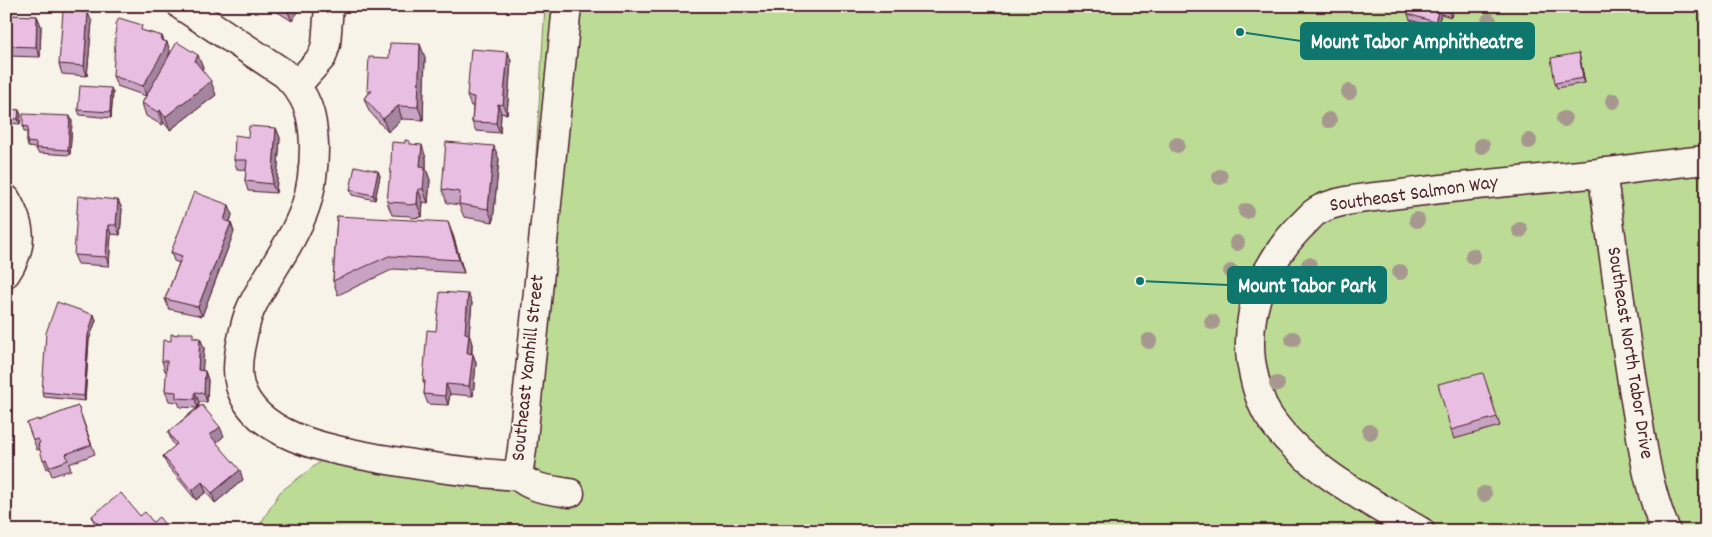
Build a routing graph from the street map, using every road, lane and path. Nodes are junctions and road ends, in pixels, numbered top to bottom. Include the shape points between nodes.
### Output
1 (182, 6) edge
2 (329, 6) edge
3 (567, 6) edge
4 (297, 86) junction
5 (1706, 160) edge
6 (1602, 172) junction
7 (6, 199) edge
8 (6, 273) edge
9 (518, 476) junction
10 (570, 493) dead end
11 (1420, 531) edge
12 (1666, 531) edge

1 - 4 street, Southeast Yamhill Street
2 - 4 street via 322,57
3 - 9 street, Southeast Yamhill Street
4 - 9 street, Southeast Yamhill Street via 310,112 313,131 310,187 298,224 245,324 238,374 246,397 266,420 299,440 321,447 423,466
5 - 6 street, Southeast Salmon Way
6 - 11 street, Southeast Salmon Way via 1450,187 1338,203 1317,210 1282,247 1268,268 1252,312 1250,329 1253,373 1268,414 1296,448 1337,481
6 - 12 street, Southeast North Tabor Drive via 1645,461
7 - 8 street via 19,230 16,258
9 - 10 street via 535,487

